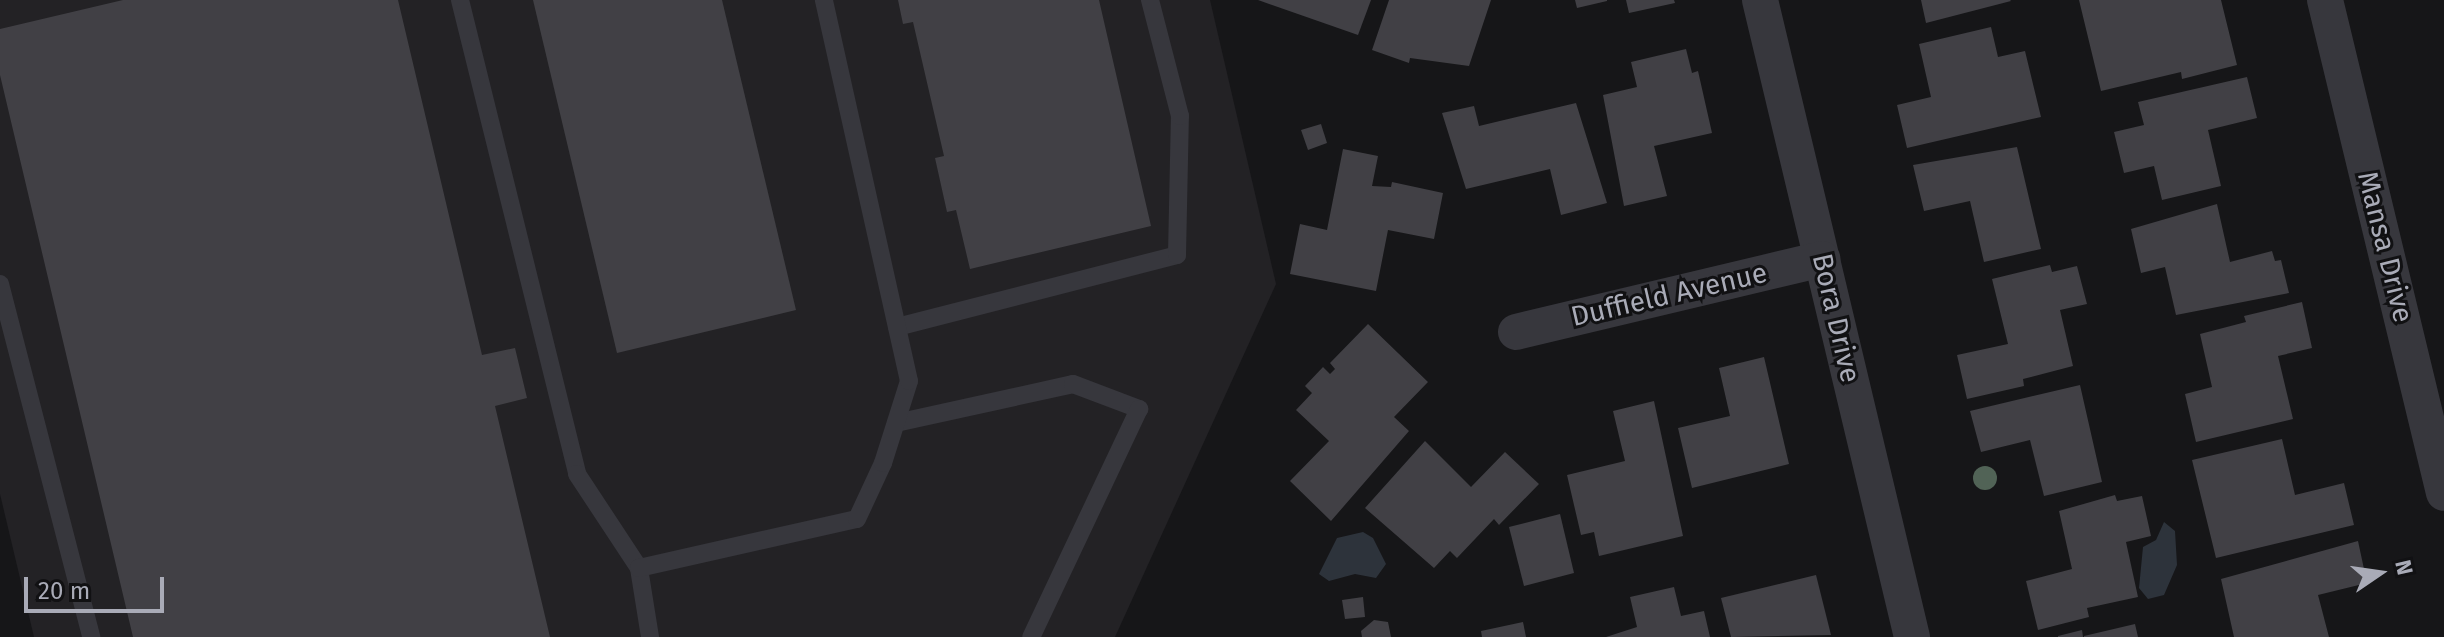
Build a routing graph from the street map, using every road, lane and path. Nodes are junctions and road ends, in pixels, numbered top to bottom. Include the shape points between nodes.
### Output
1 (460, 0) edge
2 (824, 0) edge
3 (1150, 0) edge
4 (1760, 0) edge
5 (2325, 0) edge
6 (1822, 259) junction
7 (0, 284) edge
8 (897, 327) junction
9 (1516, 332) dead end
10 (896, 423) junction
11 (2444, 493) edge
12 (639, 568) junction
13 (91, 637) edge
14 (650, 637) edge
15 (1031, 637) edge
16 (1912, 637) edge

1 - 12 lane via 577,474
2 - 8 lane
3 - 8 lane via 1180,116 1177,255
4 - 6 street, Bora Drive
5 - 11 street, Mansa Drive
6 - 9 street, Duffield Avenue
6 - 16 street, Bora Drive
7 - 13 lane
8 - 10 lane via 909,381
10 - 12 lane via 857,519
10 - 15 lane via 1073,384 1139,409
12 - 14 lane

